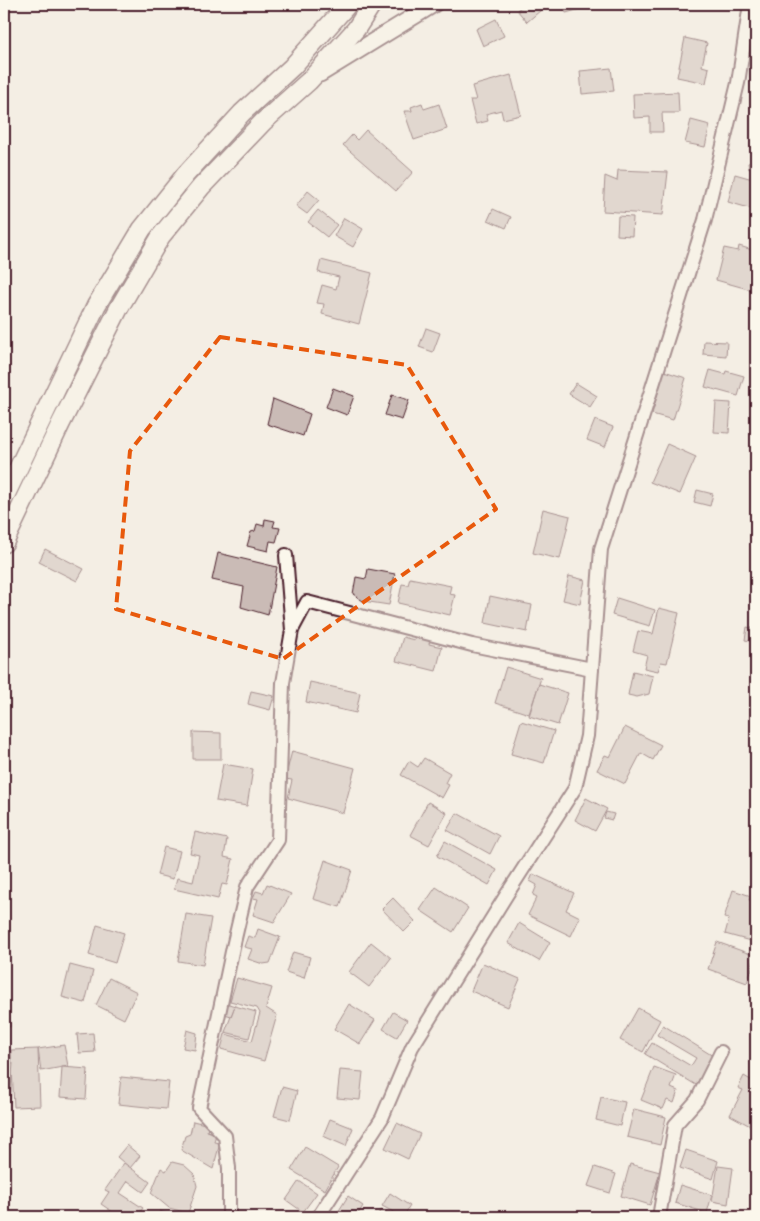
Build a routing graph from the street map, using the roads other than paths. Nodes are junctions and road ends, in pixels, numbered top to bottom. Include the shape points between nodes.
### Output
1 (348, 4) edge
2 (372, 4) edge
3 (434, 4) edge
4 (750, 4) edge
5 (308, 81) junction
6 (4, 498) edge
7 (4, 544) edge
8 (286, 555) dead end
9 (292, 630) junction
10 (592, 669) junction
11 (721, 1052) dead end
12 (229, 1217) edge
13 (318, 1217) edge
14 (659, 1217) edge

1 - 6 main road via 292,67 242,112 142,229 96,306
2 - 5 main road via 356,30
3 - 5 street
4 - 10 street via 738,84 706,220 601,548
5 - 7 main road via 263,122 201,187 161,236 119,308
8 - 9 street
9 - 10 street via 307,602 472,645
9 - 12 street via 283,683 278,840 247,887 199,1108 225,1136
10 - 13 street via 587,736 575,788 412,1047 382,1118
11 - 14 street via 697,1100 675,1125

